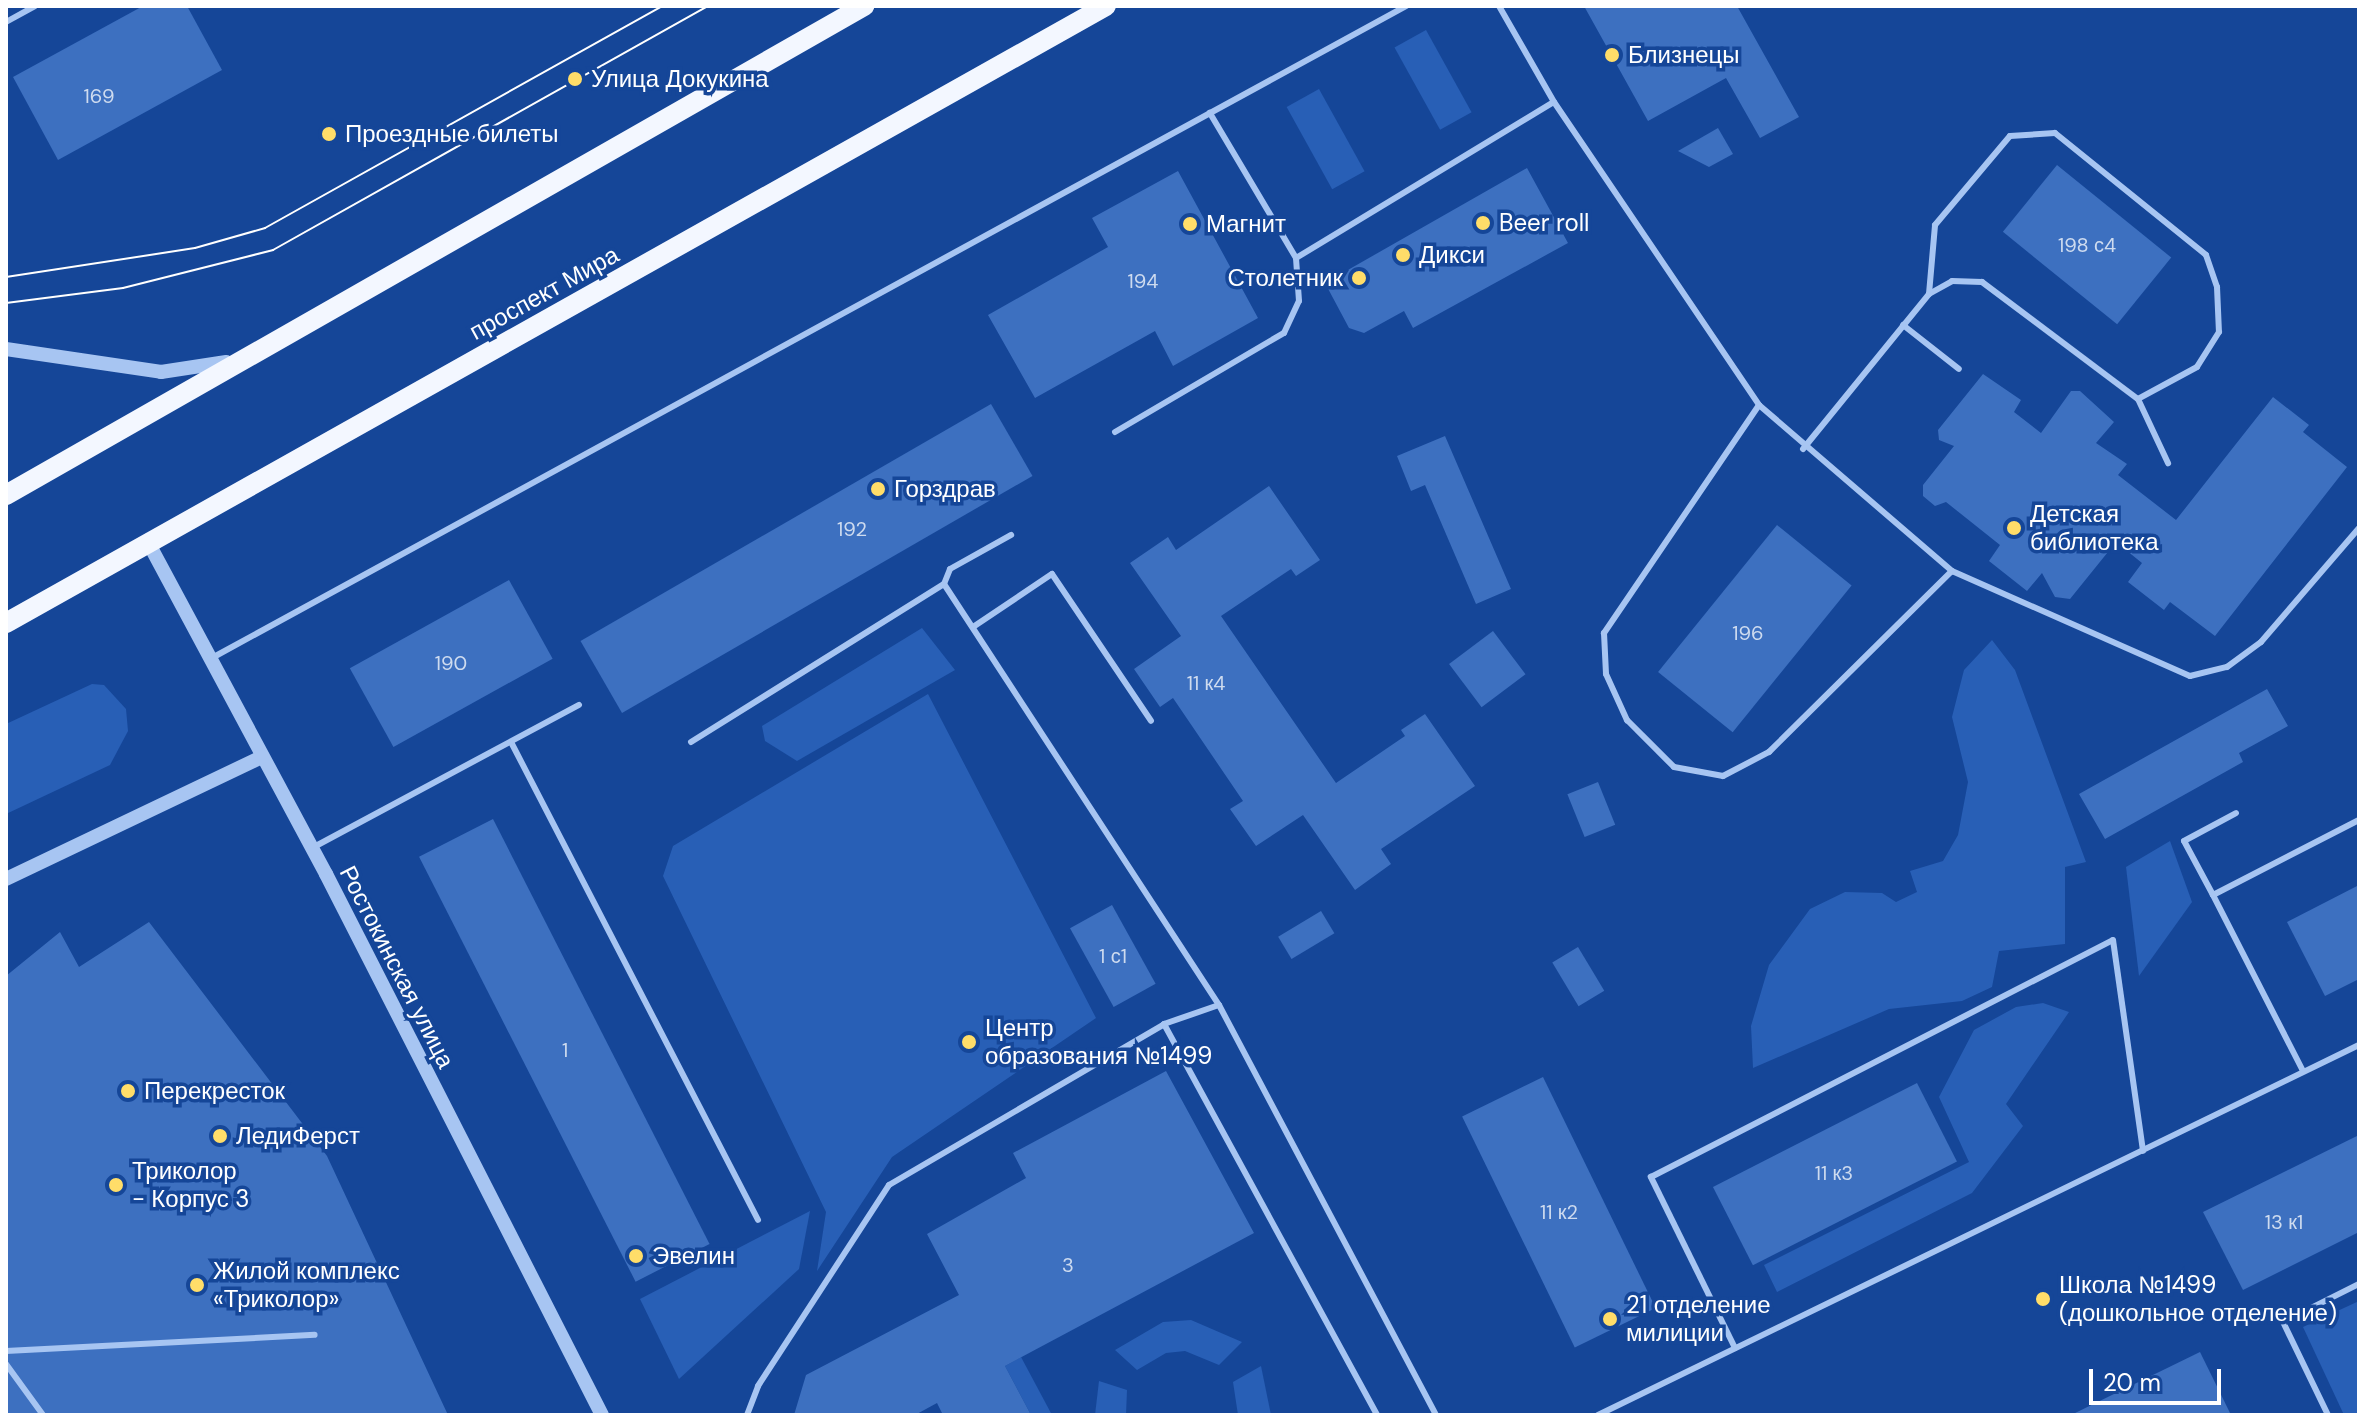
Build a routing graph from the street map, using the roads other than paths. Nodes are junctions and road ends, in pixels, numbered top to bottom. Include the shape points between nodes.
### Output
1 (35, 6) edge
2 (864, 6) edge
3 (1106, 6) edge
4 (1406, 6) edge
5 (1499, 6) edge
6 (6, 22) edge
7 (1554, 102) junction
8 (1210, 113) junction
9 (1296, 258) junction
10 (1929, 294) junction
11 (1903, 325) junction
12 (264, 348) junction
13 (6, 349) edge
14 (1959, 369) dead end
15 (2138, 399) junction
16 (1759, 405) junction
17 (1115, 432) dead end
18 (1803, 449) junction
19 (2168, 463) dead end
20 (6, 495) edge
21 (2359, 528) edge
22 (1011, 535) dead end
23 (148, 542) junction
24 (1952, 571) junction
25 (944, 584) junction
26 (6, 623) edge
27 (973, 627) junction
28 (210, 659) junction
29 (579, 705) dead end
30 (1151, 721) dead end
31 (511, 742) junction
32 (691, 742) dead end
33 (262, 757) junction
34 (2236, 813) dead end
35 (2359, 820) edge
36 (312, 848) junction
37 (6, 879) edge
38 (2213, 895) junction
39 (1219, 1005) junction
40 (1164, 1024) junction
41 (2359, 1045) edge
42 (2303, 1071) junction
43 (2143, 1151) junction
44 (758, 1220) dead end
45 (2359, 1284) edge
46 (315, 1335) dead end
47 (1735, 1348) junction
48 (6, 1351) edge
49 (6, 1364) edge
50 (43, 1415) edge
51 (602, 1415) edge
52 (747, 1415) edge
53 (1377, 1415) edge
54 (1436, 1415) edge
55 (1598, 1415) edge
56 (2328, 1415) edge

1 - 6 lane
2 - 12 main road
3 - 23 main road, проспект Мира
4 - 8 lane
5 - 7 lane
7 - 9 lane
7 - 16 lane
8 - 9 lane
8 - 28 lane
9 - 17 lane via 1299,301 1284,333
10 - 11 lane
10 - 15 lane via 1952,281 1982,282
10 - 15 lane via 1935,225 2010,136 2055,133 2206,255 2217,287 2219,332 2197,367
11 - 14 lane
11 - 18 lane
12 - 13 street via 211,368 161,372
12 - 20 main road
15 - 19 lane
16 - 18 lane
16 - 24 lane via 1604,633 1606,674 1627,720 1674,767 1723,776 1769,752
18 - 24 lane
21 - 24 lane via 2261,642 2227,667 2190,676
22 - 25 lane via 950,569
23 - 26 main road, проспект Мира
23 - 28 street, Ростокинская улица
25 - 27 lane
25 - 32 lane
27 - 30 lane via 1052,574
27 - 39 lane
28 - 33 street, Ростокинская улица
29 - 31 lane
31 - 36 lane
31 - 44 lane
33 - 36 street, Ростокинская улица
33 - 37 street
34 - 38 lane via 2184,841
35 - 38 lane
36 - 51 street, Ростокинская улица
38 - 42 lane
39 - 40 lane
39 - 54 lane
40 - 52 lane via 889,1185 758,1386
40 - 53 lane
41 - 42 lane
42 - 43 lane
43 - 47 lane
43 - 47 lane via 2113,940 1651,1177
45 - 56 lane via 2283,1322
46 - 48 lane
47 - 55 lane
49 - 50 lane

